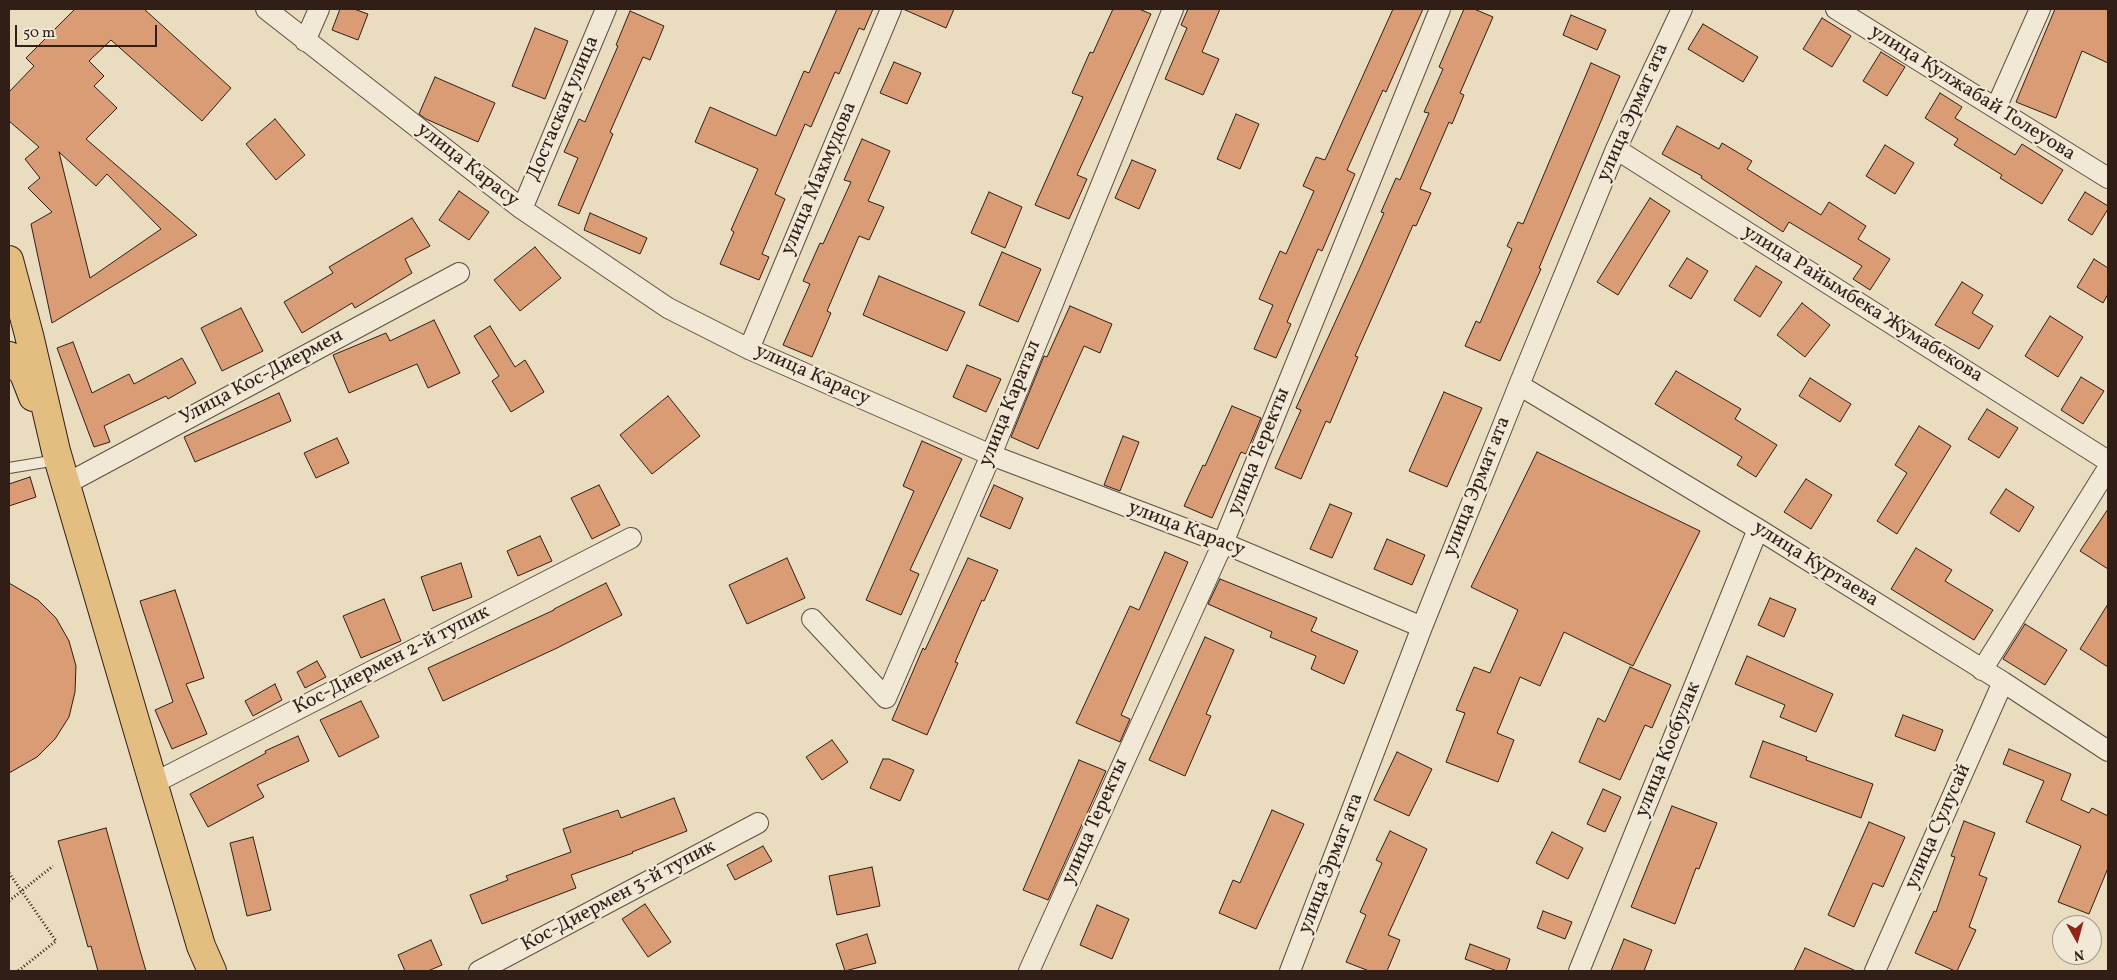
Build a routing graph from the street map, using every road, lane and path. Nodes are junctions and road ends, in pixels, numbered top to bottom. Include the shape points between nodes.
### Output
1 (266, 9) edge
2 (319, 9) edge
3 (606, 9) edge
4 (891, 9) edge
5 (1173, 9) edge
6 (1440, 9) edge
7 (1682, 9) edge
8 (1836, 9) edge
9 (2040, 9) edge
10 (306, 41) junction
11 (1996, 108) junction
12 (1616, 149) junction
13 (2108, 178) edge
14 (522, 209) junction
15 (9, 260) edge
16 (459, 273) dead end
17 (749, 349) junction
18 (9, 356) edge
19 (1519, 385) junction
20 (991, 454) junction
21 (2108, 462) edge
22 (60, 465) junction
23 (9, 468) edge
24 (2108, 468) edge
25 (1758, 529) junction
26 (631, 538) dead end
27 (1223, 544) junction
28 (812, 619) dead end
29 (1422, 627) junction
30 (1982, 670) junction
31 (2003, 682) junction
32 (2108, 751) edge
33 (154, 783) junction
34 (758, 823) dead end
35 (53, 866) dead end
36 (9, 873) edge
37 (22, 891) junction
38 (9, 901) edge
39 (203, 958) edge
40 (18, 971) edge
41 (212, 971) edge
42 (479, 971) edge
43 (1029, 971) edge
44 (1290, 971) edge
45 (1579, 971) edge
46 (1875, 971) edge

1 - 10 street, улица Карасу
2 - 10 street
3 - 14 street, Достаскан улица
4 - 17 street, улица Махмудова
5 - 20 street, улица Каратал
6 - 27 street, улица Теректы
7 - 12 street, улица Эрмат ата
8 - 11 street, улица Кулжабай Толеуова
9 - 11 street
10 - 14 street, улица Карасу
11 - 13 street, улица Кулжабай Толеуова
12 - 19 street, улица Эрмат ата
12 - 21 street, улица Райымбека Жумабекова
14 - 17 street, улица Карасу via 668,308
15 - 22 highway
16 - 22 street, Улица Кос-Диермен
17 - 20 street, улица Карасу
18 - 22 highway via 24,374
19 - 25 street, улица Куртаева
19 - 29 street, улица Эрмат ата
20 - 27 street, улица Карасу
20 - 28 street, улица Каратал via 886,698
22 - 23 lane
22 - 33 highway
24 - 30 street
25 - 30 street, улица Куртаева
25 - 45 street, улица Косбулак
26 - 33 street, Кос-Диермен 2-й тупик
27 - 29 street, улица Карасу
27 - 43 street, улица Теректы
29 - 44 street, улица Эрмат ата
30 - 31 street, улица Куртаева
31 - 32 street, улица Куртаева
31 - 46 street, улица Сулусай
33 - 39 highway
34 - 42 street, Кос-Диермен 3-й тупик
35 - 37 path
36 - 37 path
37 - 38 path
37 - 40 path via 56,941
39 - 41 highway

